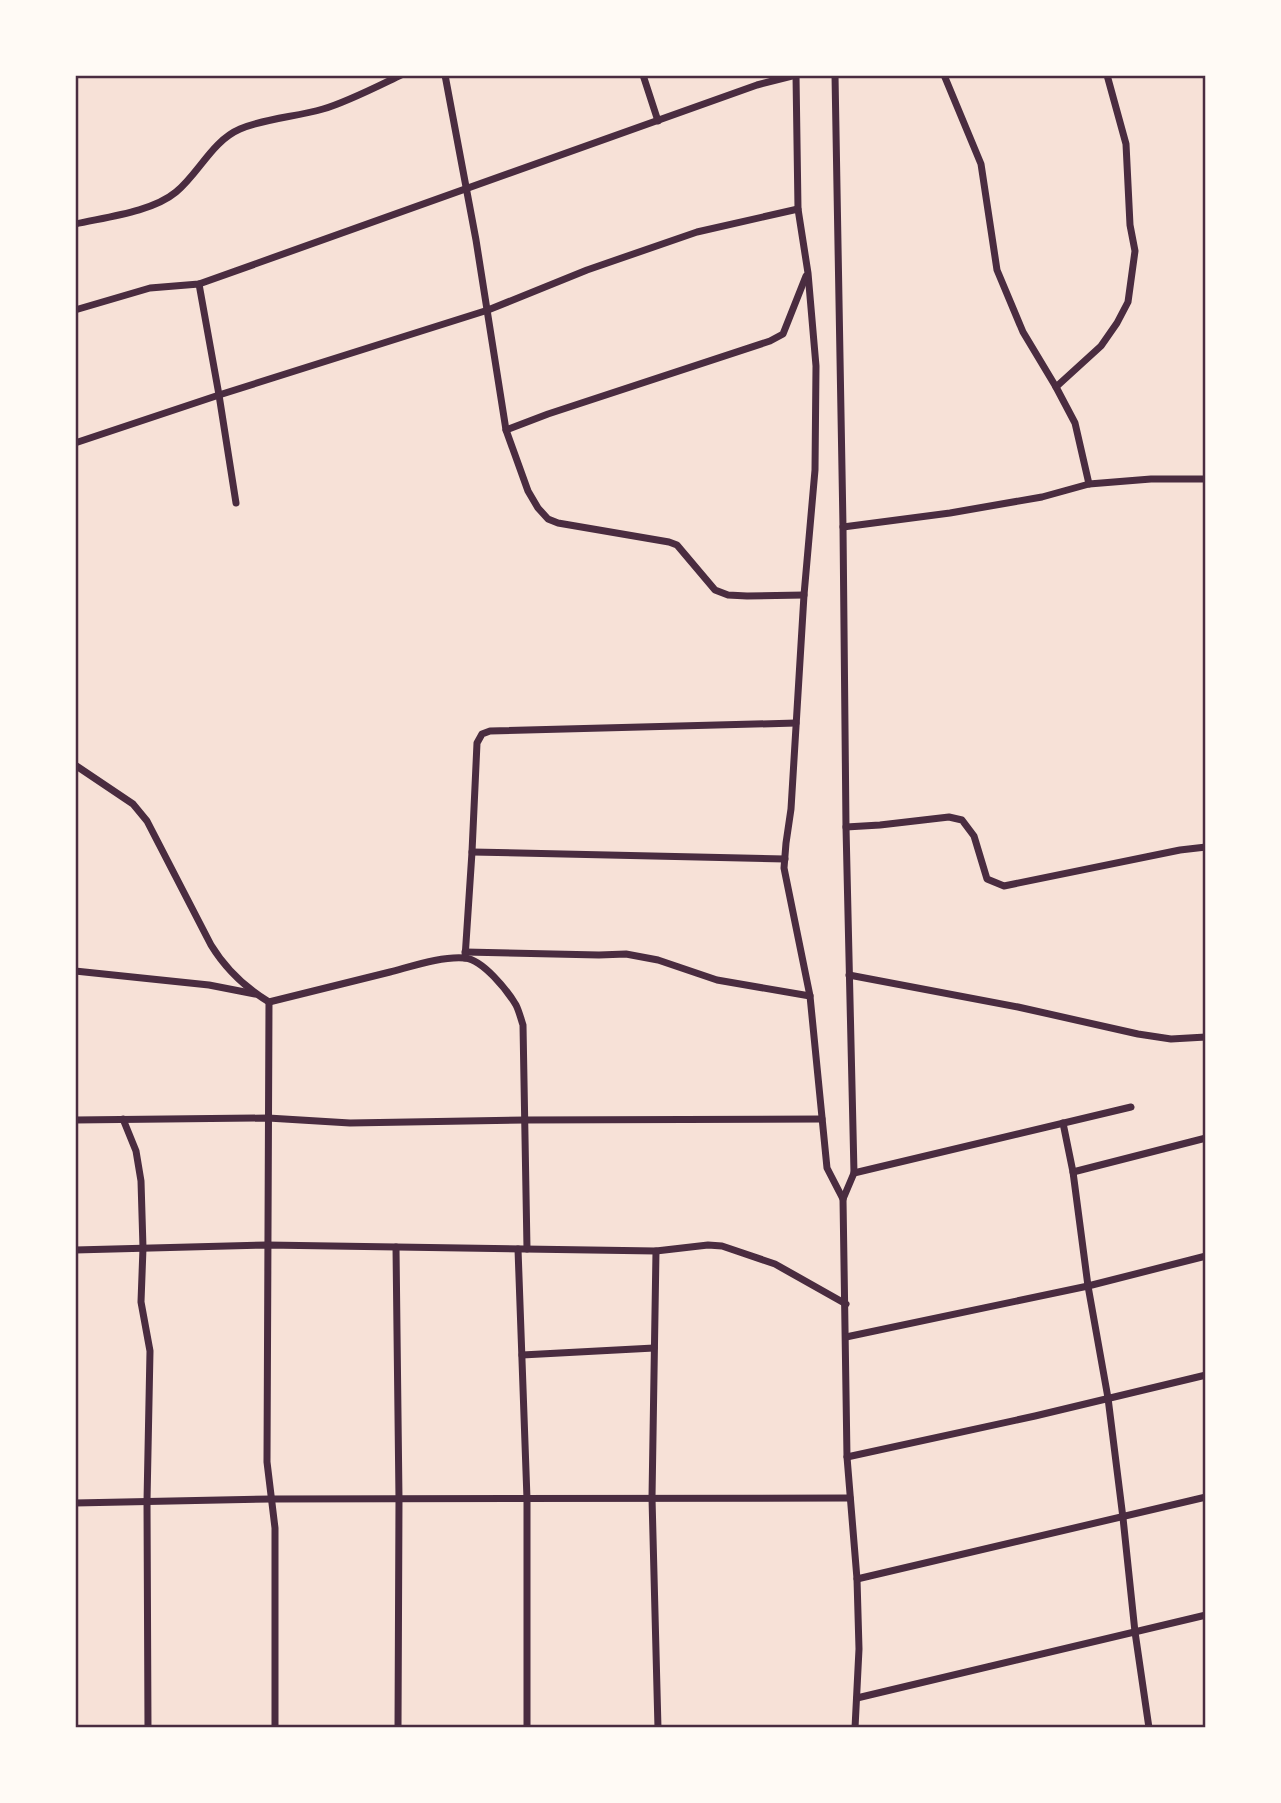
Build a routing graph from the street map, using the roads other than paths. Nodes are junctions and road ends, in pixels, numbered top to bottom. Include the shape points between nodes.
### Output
1 (401, 75) edge
2 (445, 75) edge
3 (643, 75) edge
4 (796, 75) edge
5 (835, 75) edge
6 (944, 75) edge
7 (1107, 75) edge
8 (658, 121) junction
9 (466, 189) junction
10 (798, 209) junction
11 (75, 224) edge
12 (808, 273) junction
13 (199, 284) junction
14 (75, 310) edge
15 (488, 310) junction
16 (1056, 387) junction
17 (219, 394) junction
18 (506, 430) junction
19 (75, 443) edge
20 (1206, 479) edge
21 (1089, 485) junction
22 (236, 503) dead end
23 (843, 527) junction
24 (804, 595) junction
25 (796, 723) junction
26 (75, 765) edge
27 (846, 827) junction
28 (1206, 847) edge
29 (472, 852) junction
30 (785, 859) junction
31 (465, 955) junction
32 (75, 971) edge
33 (849, 975) junction
34 (256, 995) junction
35 (810, 996) junction
36 (269, 1002) junction
37 (1206, 1037) edge
38 (1131, 1107) dead end
39 (268, 1118) junction
40 (123, 1119) junction
41 (822, 1119) junction
42 (75, 1120) edge
43 (526, 1120) junction
44 (1063, 1123) junction
45 (1206, 1138) edge
46 (1073, 1172) junction
47 (854, 1173) junction
48 (843, 1199) junction
49 (267, 1245) junction
50 (396, 1247) junction
51 (142, 1248) junction
52 (523, 1249) junction
53 (75, 1250) edge
54 (656, 1251) junction
55 (1206, 1256) edge
56 (1088, 1286) junction
57 (846, 1304) junction
58 (846, 1337) junction
59 (654, 1349) junction
60 (522, 1354) junction
61 (1206, 1375) edge
62 (1108, 1398) junction
63 (847, 1457) junction
64 (1206, 1497) edge
65 (850, 1498) junction
66 (271, 1499) junction
67 (399, 1499) junction
68 (527, 1499) junction
69 (652, 1499) junction
70 (148, 1501) junction
71 (75, 1503) edge
72 (1123, 1518) junction
73 (857, 1579) junction
74 (1206, 1615) edge
75 (1135, 1632) junction
76 (857, 1698) junction
77 (148, 1728) edge
78 (275, 1728) edge
79 (398, 1728) edge
80 (527, 1728) edge
81 (658, 1728) edge
82 (855, 1728) edge
83 (1149, 1728) edge

1 - 11 street via 325,109 231,133 166,199
2 - 9 street
3 - 8 street
4 - 8 street
4 - 10 street
5 - 23 street
6 - 16 street via 981,164 997,270 1023,332
7 - 16 street via 1126,144 1135,251 1128,302 1101,346
8 - 9 street
9 - 13 street
9 - 15 street
10 - 12 street
10 - 15 street via 697,232
12 - 18 street via 783,334 770,341
12 - 24 street via 816,366 815,470
13 - 14 street via 150,288
13 - 17 street
15 - 17 street
15 - 18 street
16 - 21 street via 1075,423
17 - 19 street
17 - 22 street
18 - 24 street via 528,491 548,519 669,541 715,590 729,595
20 - 21 street
21 - 23 street via 963,511
23 - 27 street
24 - 25 street
25 - 29 street via 482,734 477,743
25 - 30 street
26 - 34 street via 118,792 147,821 211,945
27 - 28 street via 949,817 961,820 974,836 987,879 1004,886
27 - 33 street
29 - 30 street
29 - 31 street
30 - 35 street
31 - 35 street via 626,954 717,980
31 - 36 street
31 - 43 street via 481,966 518,1008 523,1025
32 - 34 street via 209,985
33 - 37 street via 1138,1034 1171,1039
33 - 47 street
34 - 36 street
35 - 41 street
36 - 39 street
38 - 44 street
39 - 40 street
39 - 43 street via 350,1123
39 - 49 street
40 - 42 street
40 - 51 street via 136,1151 141,1181
41 - 43 street
41 - 48 street via 827,1168
43 - 52 street
44 - 46 street
44 - 47 street
45 - 46 street
46 - 56 street
47 - 48 street
48 - 57 street
49 - 50 street
49 - 51 street
49 - 66 street
50 - 52 street
50 - 67 street
51 - 53 street
51 - 70 street via 141,1302 150,1351
52 - 54 street
52 - 60 street
54 - 57 street via 722,1246 775,1264
54 - 59 street
55 - 56 street
56 - 58 street
56 - 62 street
57 - 58 street
58 - 63 street
59 - 60 street
59 - 69 street
60 - 68 street
61 - 62 street
62 - 63 street
62 - 72 street
63 - 65 street
64 - 72 street
65 - 69 street
65 - 73 street
66 - 67 street
66 - 70 street
66 - 78 street
67 - 68 street
67 - 79 street
68 - 69 street
68 - 80 street
69 - 81 street
70 - 71 street
70 - 77 street
72 - 73 street
72 - 75 street
73 - 76 street
74 - 75 street
75 - 76 street
75 - 83 street
76 - 82 street

